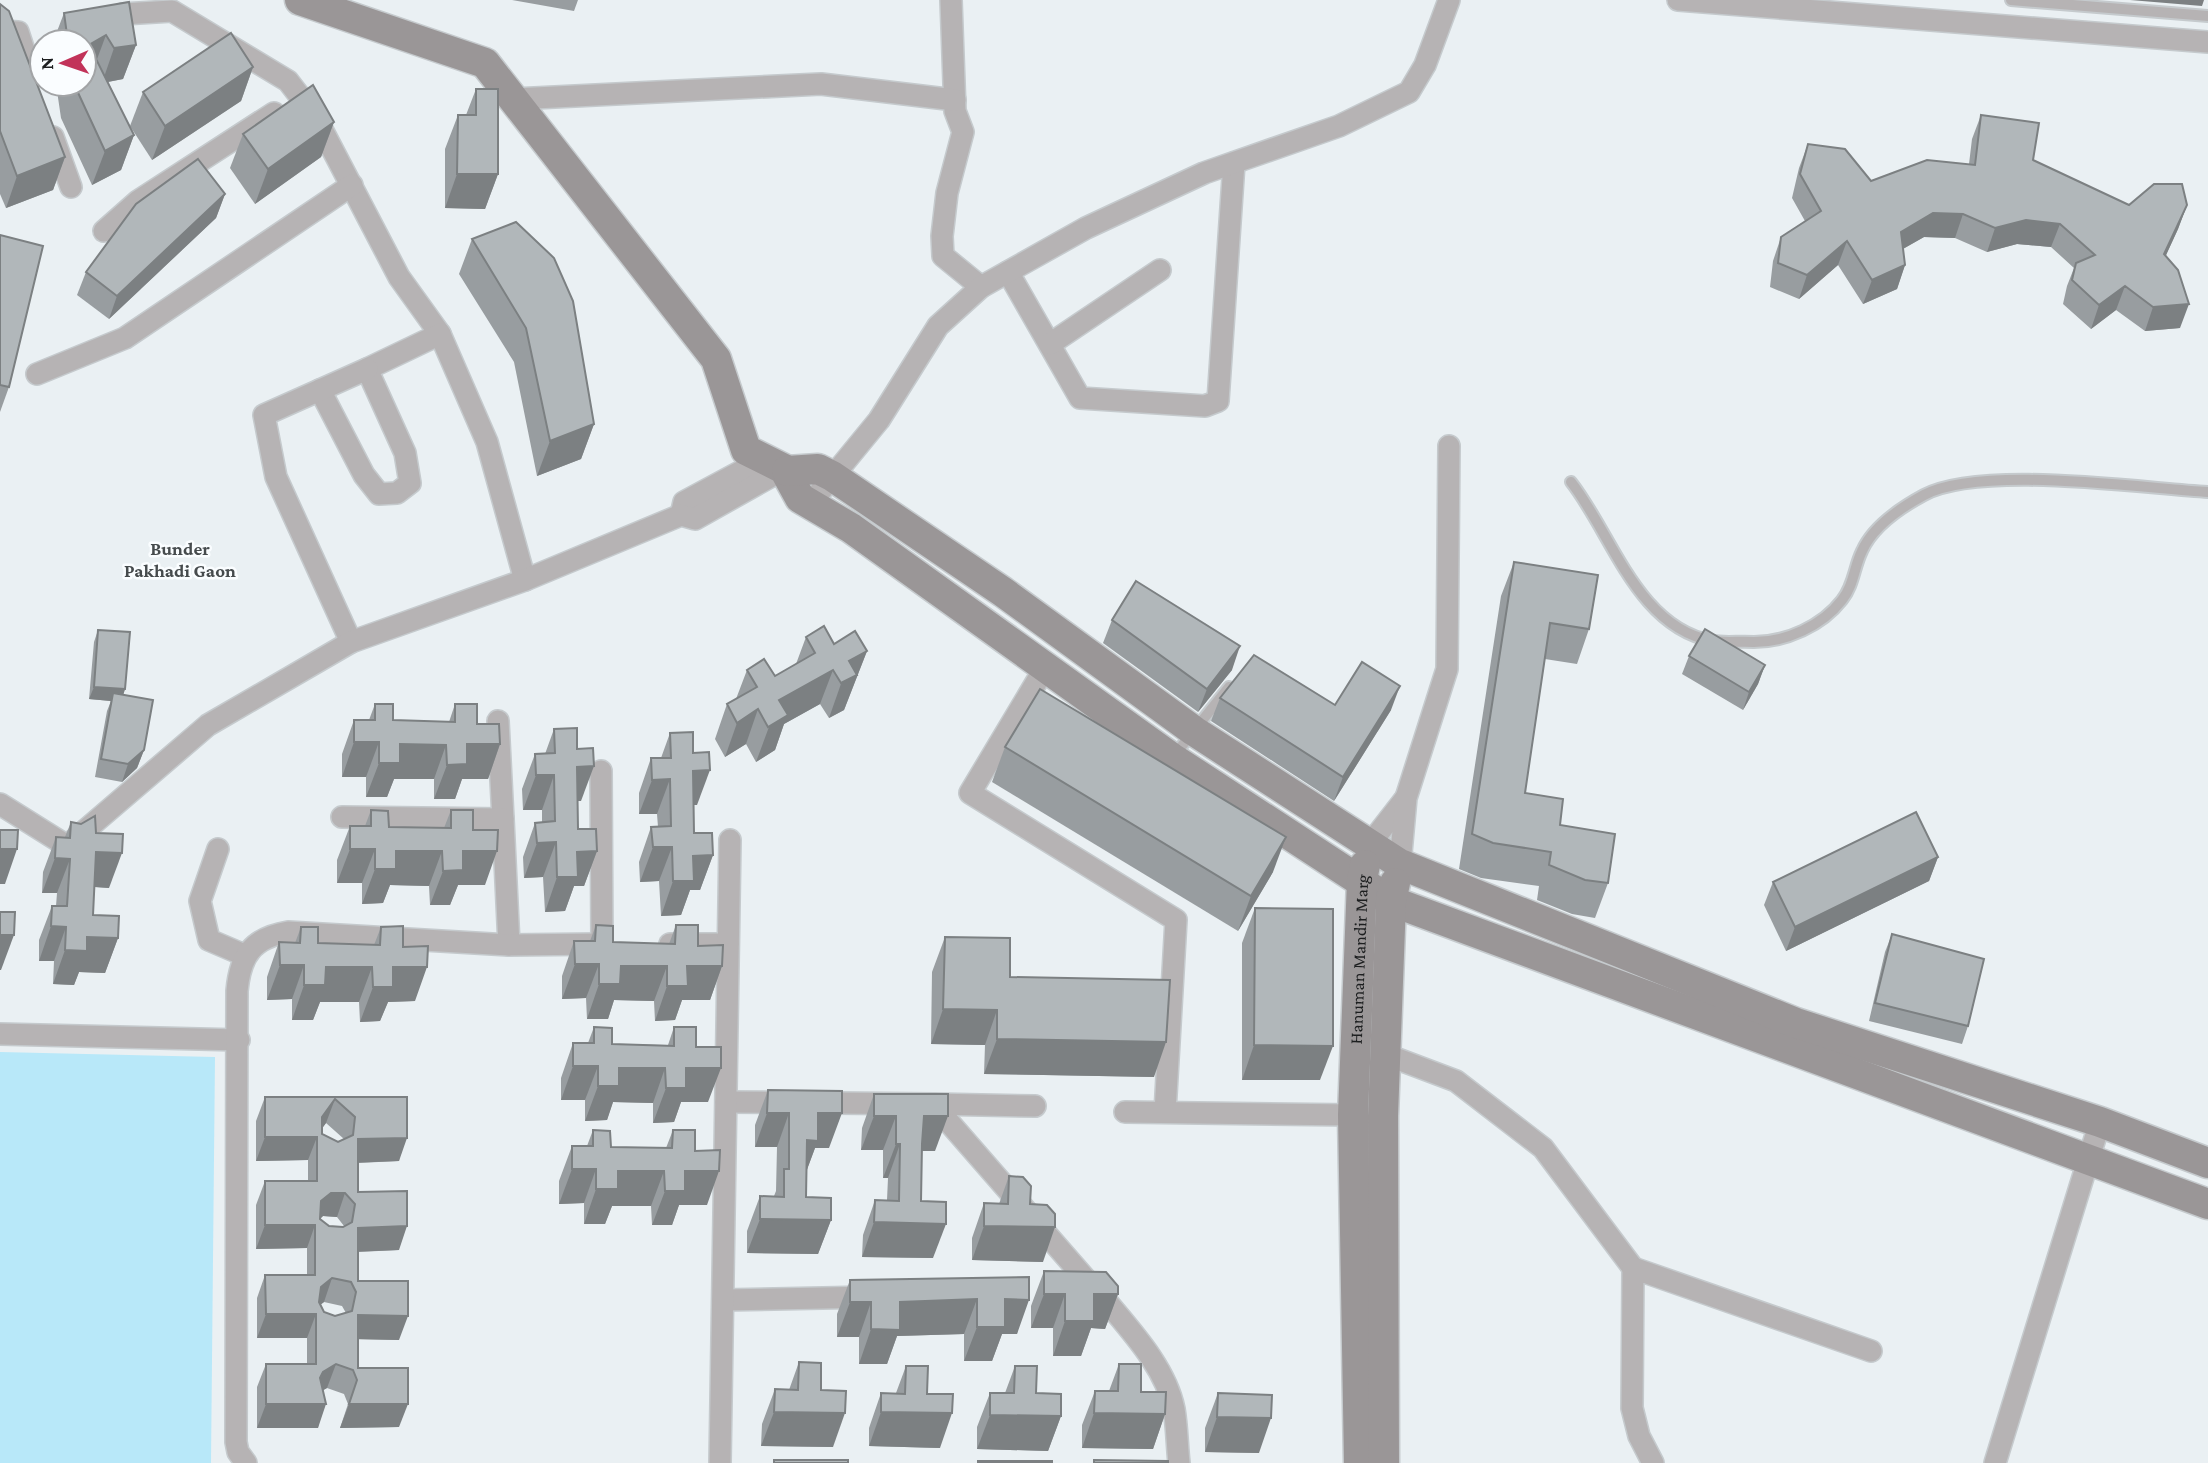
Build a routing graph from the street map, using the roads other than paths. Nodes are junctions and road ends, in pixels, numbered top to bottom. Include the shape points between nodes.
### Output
1 (951, 0) edge
2 (1448, 0) edge
3 (1678, 0) edge
4 (2011, 0) edge
5 (314, 2) edge
6 (122, 14) edge
7 (2208, 16) edge
8 (0, 31) edge
9 (2208, 42) edge
10 (28, 63) edge
11 (300, 96) junction
12 (514, 99) junction
13 (955, 100) junction
14 (48, 123) edge
15 (1234, 163) junction
16 (352, 185) junction
17 (71, 187) dead end
18 (104, 232) dead end
19 (1160, 270) dead end
20 (1008, 272) junction
21 (981, 287) junction
22 (440, 334) junction
23 (1050, 344) junction
24 (367, 369) junction
25 (37, 374) dead end
26 (320, 390) junction
27 (1449, 446) dead end
28 (778, 467) junction
29 (832, 476) junction
30 (1571, 482) dead end
31 (2208, 492) edge
32 (810, 504) junction
33 (525, 580) junction
34 (351, 642) junction
35 (1046, 666) junction
36 (1233, 682) edge
37 (498, 721) edge
38 (1194, 731) junction
39 (1172, 758) junction
40 (601, 771) dead end
41 (1406, 798) junction
42 (0, 804) edge
43 (342, 817) dead end
44 (503, 819) junction
45 (730, 840) dead end
46 (1370, 844) junction
47 (218, 849) dead end
48 (1400, 864) junction
49 (1362, 880) junction
50 (1391, 901) junction
51 (602, 944) junction
52 (627, 944) edge
53 (652, 944) edge
54 (728, 944) junction
55 (509, 945) junction
56 (244, 955) junction
57 (1357, 984) junction
58 (1389, 987) junction
59 (0, 1034) edge
60 (239, 1041) junction
61 (1387, 1055) junction
62 (726, 1101) junction
63 (933, 1104) junction
64 (1035, 1105) dead end
65 (1125, 1112) dead end
66 (1166, 1112) junction
67 (1353, 1115) junction
68 (2100, 1122) junction
69 (2088, 1158) junction
70 (2208, 1163) edge
71 (2208, 1204) edge
72 (1633, 1268) junction
73 (1097, 1291) junction
74 (1070, 1292) edge
75 (889, 1296) edge
76 (723, 1300) junction
77 (1871, 1351) dead end
78 (246, 1463) edge
79 (720, 1463) edge
80 (1179, 1463) edge
81 (1359, 1463) edge
82 (1384, 1463) edge
83 (1653, 1463) edge
84 (1994, 1463) edge

1 - 13 street
2 - 15 street via 1425,65 1409,92 1339,127
3 - 9 street
4 - 7 lane
5 - 12 main road via 485,63
6 - 11 street via 172,12 288,81
8 - 10 street via 18,32
11 - 16 street
11 - 18 street via 138,201
12 - 13 street via 821,84
12 - 28 main road via 716,359 746,450
13 - 21 street via 963,132 947,193 943,256
14 - 17 street
15 - 20 street via 1086,228
15 - 23 street via 1218,401 1205,406 1080,398
16 - 22 street via 399,276
16 - 25 street via 125,338
19 - 23 street
20 - 21 street
20 - 23 street
21 - 29 street via 938,326 878,420
22 - 24 street
22 - 33 street via 487,442
24 - 26 street
24 - 26 street via 405,453 410,484 397,493 379,494 364,475
26 - 34 street via 264,415 276,477
27 - 41 street via 1447,669
28 - 29 main road via 818,469
28 - 32 main road via 800,498
28 - 33 street via 695,519 681,515
29 - 32 street
29 - 38 main road
30 - 31 lane via 1636,587 1671,623 1711,640 1776,642 1808,628 1842,601 1861,552 1884,522 1925,495 1954,484 2015,480
32 - 35 main road via 851,527
33 - 34 street
34 - 42 street via 208,725 66,846
35 - 39 main road
35 - 66 street via 970,793 1177,920
36 - 38 lane
37 - 44 street
38 - 39 lane
38 - 46 main road
39 - 49 main road
40 - 51 street
41 - 46 street, Hanuman Mandir Marg
41 - 48 street, Hanuman Mandir Marg
43 - 44 street
44 - 55 street
45 - 54 street
46 - 48 main road
46 - 49 main road, Hanuman Mandir Marg
47 - 56 street via 200,901 209,940
48 - 50 main road, Hanuman Mandir Marg
48 - 68 main road via 1796,1023
49 - 50 main road
49 - 57 main road, Hanuman Mandir Marg
50 - 58 main road, Hanuman Mandir Marg
50 - 69 main road
51 - 52 street
51 - 55 street
53 - 54 street
54 - 62 street
55 - 56 street via 288,932 253,944
56 - 60 street via 237,991
57 - 58 main road
57 - 67 main road, Hanuman Mandir Marg
58 - 61 main road, Hanuman Mandir Marg
59 - 60 street
60 - 78 street via 236,1442
61 - 72 street via 1456,1080 1543,1148
61 - 82 main road, Hanuman Mandir Marg via 1383,1116
62 - 63 street
62 - 76 street
63 - 64 street
63 - 73 street
65 - 66 street
66 - 67 street
67 - 81 main road, Hanuman Mandir Marg
68 - 69 street
68 - 70 main road
69 - 71 main road
69 - 84 street
72 - 77 street
72 - 83 street via 1632,1409
73 - 74 street
73 - 80 street via 1166,1386 1174,1408
75 - 76 street
76 - 79 street

